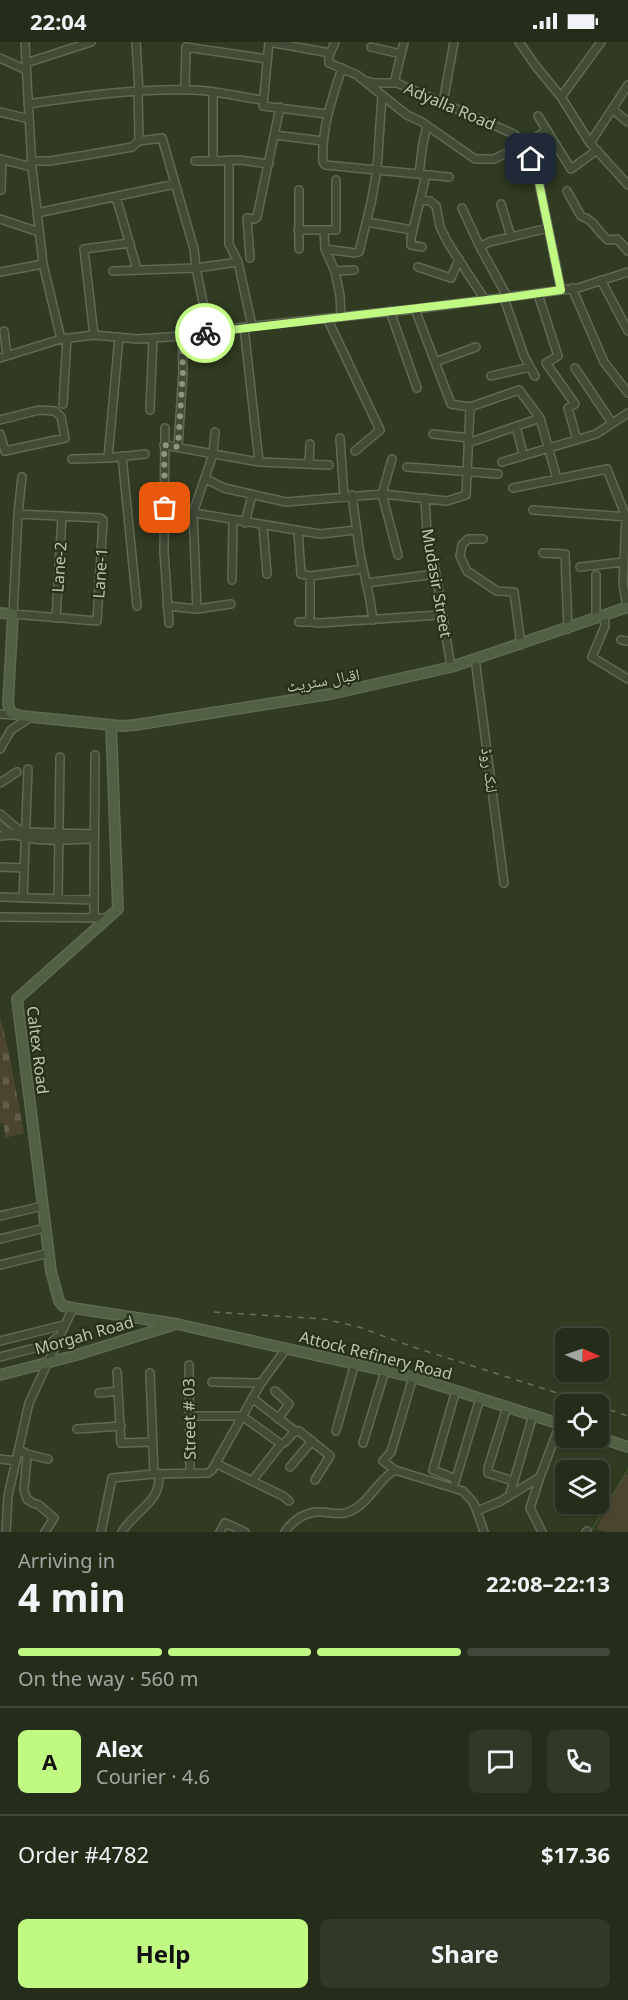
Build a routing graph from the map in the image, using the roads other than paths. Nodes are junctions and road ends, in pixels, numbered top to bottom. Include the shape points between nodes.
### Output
1 (25, 42) edge
2 (91, 42) edge
3 (136, 42) edge
4 (269, 42) edge
5 (335, 42) edge
6 (404, 42) edge
7 (454, 42) edge
8 (519, 42) edge
9 (601, 42) edge
10 (371, 47) dead end
11 (330, 53) junction
12 (401, 54) junction
13 (0, 58) edge
14 (267, 59) junction
15 (26, 67) junction
16 (342, 68) junction
17 (363, 80) junction
18 (394, 83) junction
19 (628, 85) edge
20 (185, 90) junction
21 (138, 91) junction
22 (213, 93) junction
23 (381, 95) junction
24 (561, 96) junction
25 (263, 100) junction
26 (443, 103) junction
27 (28, 104) junction
28 (280, 107) junction
29 (612, 109) junction
30 (0, 112) edge
31 (327, 114) junction
32 (538, 116) dead end
33 (29, 119) junction
34 (628, 122) edge
35 (425, 124) junction
36 (546, 130) junction
37 (275, 135) junction
38 (139, 141) junction
39 (323, 141) junction
40 (590, 143) junction
41 (525, 144) junction
42 (597, 150) junction
43 (1, 160) edge
44 (229, 160) junction
45 (213, 161) junction
46 (195, 162) dead end
47 (32, 164) junction
48 (268, 164) junction
49 (376, 170) junction
50 (423, 175) junction
51 (449, 177) dead end
52 (336, 180) dead end
53 (175, 183) junction
54 (628, 185) edge
55 (1, 190) edge
56 (299, 190) dead end
57 (567, 191) dead end
58 (116, 197) junction
59 (421, 200) junction
60 (501, 204) dead end
61 (462, 208) dead end
62 (37, 213) junction
63 (0, 219) edge
64 (367, 222) junction
65 (548, 228) junction
66 (298, 230) junction
67 (324, 230) junction
68 (412, 230) junction
69 (39, 232) junction
70 (511, 237) junction
71 (130, 243) junction
72 (422, 247) dead end
73 (480, 247) junction
74 (298, 249) dead end
75 (325, 249) junction
76 (628, 251) edge
77 (250, 258) dead end
78 (459, 259) junction
79 (238, 261) junction
80 (43, 264) junction
81 (196, 267) junction
82 (418, 267) dead end
83 (137, 269) junction
84 (354, 270) dead end
85 (112, 271) dead end
86 (0, 272) edge
87 (335, 272) junction
88 (628, 272) edge
89 (601, 280) junction
90 (572, 288) junction
91 (561, 290) junction
92 (538, 294) junction
93 (506, 298) junction
94 (485, 300) junction
95 (415, 309) junction
96 (390, 311) junction
97 (341, 317) junction
98 (327, 318) junction
99 (248, 327) junction
100 (4, 331) dead end
101 (628, 331) edge
102 (209, 332) junction
103 (94, 335) junction
104 (182, 336) junction
105 (119, 337) junction
106 (153, 338) junction
107 (64, 339) junction
108 (476, 347) dead end
109 (4, 357) edge
110 (435, 362) junction
111 (530, 367) junction
112 (575, 368) dead end
113 (491, 376) dead end
114 (535, 376) dead end
115 (417, 388) dead end
116 (628, 393) edge
117 (63, 404) dead end
118 (470, 407) junction
119 (150, 410) dead end
120 (628, 413) edge
121 (540, 418) junction
122 (0, 420) edge
123 (612, 423) junction
124 (516, 426) junction
125 (165, 428) dead end
126 (215, 432) dead end
127 (0, 434) edge
128 (433, 434) dead end
129 (340, 438) dead end
130 (577, 440) junction
131 (468, 441) junction
132 (310, 444) dead end
133 (164, 445) junction
134 (178, 447) junction
135 (547, 447) junction
136 (355, 451) dead end
137 (145, 454) dead end
138 (213, 454) junction
139 (523, 454) junction
140 (122, 456) junction
141 (108, 458) junction
142 (72, 459) dead end
143 (392, 459) dead end
144 (259, 462) junction
145 (502, 462) dead end
146 (309, 464) junction
147 (329, 465) dead end
148 (407, 467) dead end
149 (467, 473) junction
150 (498, 474) dead end
151 (22, 477) dead end
152 (206, 479) junction
153 (557, 479) junction
154 (513, 488) dead end
155 (382, 494) junction
156 (252, 495) junction
157 (348, 496) junction
158 (425, 498) junction
159 (165, 508) junction
160 (532, 510) dead end
161 (194, 513) junction
162 (18, 514) junction
163 (62, 516) junction
164 (627, 517) edge
165 (233, 521) junction
166 (245, 523) junction
167 (263, 526) junction
168 (356, 530) junction
169 (298, 531) junction
170 (483, 539) dead end
171 (626, 546) edge
172 (543, 553) dead end
173 (398, 555) dead end
174 (623, 562) junction
175 (580, 567) dead end
176 (363, 569) junction
177 (267, 574) dead end
178 (436, 574) junction
179 (596, 574) dead end
180 (310, 576) junction
181 (232, 580) dead end
182 (366, 583) junction
183 (231, 604) dead end
184 (137, 606) dead end
185 (167, 606) junction
186 (627, 608) edge
187 (197, 609) junction
188 (442, 612) junction
189 (0, 613) edge
190 (13, 614) junction
191 (56, 618) junction
192 (600, 618) junction
193 (373, 620) junction
194 (299, 622) dead end
195 (310, 622) junction
196 (168, 623) dead end
197 (568, 629) junction
198 (520, 645) junction
199 (476, 658) junction
200 (451, 667) junction
201 (628, 679) edge
202 (0, 714) edge
203 (14, 715) junction
204 (31, 717) junction
205 (111, 724) junction
206 (0, 748) edge
207 (95, 755) dead end
208 (60, 757) dead end
209 (28, 769) dead end
210 (16, 772) dead end
211 (0, 783) edge
212 (0, 814) edge
213 (0, 825) edge
214 (16, 835) junction
215 (25, 835) junction
216 (0, 836) edge
217 (58, 836) junction
218 (94, 836) junction
219 (0, 867) edge
220 (24, 868) junction
221 (504, 882) dead end
222 (0, 897) edge
223 (23, 898) junction
224 (58, 899) junction
225 (94, 900) junction
226 (94, 913) dead end
227 (0, 917) edge
228 (107, 918) junction
229 (43, 1206) junction
230 (0, 1216) edge
231 (45, 1228) junction
232 (0, 1239) edge
233 (49, 1253) junction
234 (0, 1265) edge
235 (72, 1308) junction
236 (177, 1324) junction
237 (64, 1325) junction
238 (60, 1334) junction
239 (0, 1341) edge
240 (286, 1349) junction
241 (0, 1357) edge
242 (47, 1361) junction
243 (355, 1363) junction
244 (189, 1365) dead end
245 (385, 1371) junction
246 (117, 1372) dead end
247 (150, 1373) dead end
248 (0, 1375) edge
249 (413, 1377) junction
250 (212, 1382) dead end
251 (261, 1383) junction
252 (456, 1390) junction
253 (118, 1391) junction
254 (275, 1391) dead end
255 (99, 1393) dead end
256 (252, 1398) junction
257 (480, 1398) junction
258 (507, 1407) junction
259 (533, 1415) junction
260 (190, 1416) junction
261 (242, 1416) junction
262 (278, 1419) junction
263 (555, 1422) edge
264 (120, 1426) junction
265 (77, 1429) dead end
266 (295, 1431) junction
267 (336, 1431) dead end
268 (312, 1441) junction
269 (609, 1441) edge
270 (153, 1442) junction
271 (363, 1443) dead end
272 (555, 1443) edge
273 (281, 1444) junction
274 (628, 1447) edge
275 (18, 1451) junction
276 (27, 1454) junction
277 (0, 1459) edge
278 (48, 1459) dead end
279 (15, 1461) junction
280 (217, 1464) junction
281 (290, 1467) dead end
282 (395, 1470) junction
283 (190, 1473) junction
284 (157, 1474) junction
285 (540, 1476) junction
286 (456, 1479) junction
287 (315, 1480) dead end
288 (252, 1481) junction
289 (513, 1481) junction
290 (453, 1488) junction
291 (510, 1494) junction
292 (289, 1501) dead end
293 (477, 1511) junction
294 (6, 1532) edge
295 (45, 1532) edge
296 (101, 1532) edge
297 (122, 1532) edge
298 (220, 1532) edge
299 (245, 1532) edge
300 (285, 1532) edge
301 (484, 1532) edge
302 (542, 1532) edge

1 - 15 street
2 - 15 street
3 - 21 street
4 - 11 street
4 - 14 street
5 - 11 street
6 - 12 street
7 - 26 street
8 - 24 street
9 - 24 street
10 - 12 street
11 - 16 street via 329,63
12 - 18 street
13 - 15 street
14 - 20 street via 186,47
14 - 25 street
15 - 27 street
16 - 17 street
16 - 31 street
17 - 18 street, Adyalla Road
17 - 23 street
18 - 26 street, Adyalla Road
19 - 29 street
20 - 21 street
20 - 22 street
21 - 27 street
21 - 38 street
22 - 25 street
22 - 45 street
23 - 35 street
23 - 49 street
24 - 40 street
25 - 28 street via 262,106
26 - 41 street, Adyalla Road via 514,134
27 - 33 street
28 - 31 street
28 - 37 street
29 - 34 street
29 - 40 street
30 - 33 street
31 - 39 street
32 - 36 street
33 - 47 street
35 - 41 street via 475,159 494,159
35 - 50 street
36 - 41 street
36 - 42 street via 571,169
37 - 39 street
37 - 48 street
38 - 47 street via 132,147
38 - 53 street via 162,138
39 - 49 street via 325,165
40 - 42 street
41 - 65 street via 537,173
42 - 54 street
43 - 47 street
43 - 55 street
44 - 45 street
44 - 48 street
44 - 79 street via 229,244
45 - 46 street
47 - 62 street
48 - 77 street via 256,217 247,218
49 - 50 street
49 - 64 street
50 - 51 street
50 - 59 street
52 - 67 street via 336,230
53 - 58 street
53 - 81 street
56 - 66 street
57 - 76 street via 581,216 591,220 601,235 608,240 617,239
58 - 62 street
58 - 71 street
59 - 68 street
59 - 78 street via 436,206 440,227
60 - 70 street
61 - 73 street
62 - 69 street
63 - 69 street
64 - 68 street
64 - 75 street via 359,252
65 - 70 street
65 - 91 street
66 - 67 street
66 - 74 street
67 - 75 street
68 - 72 street via 411,245
69 - 80 street
70 - 73 street
71 - 83 street
71 - 103 street via 84,249
73 - 93 street
75 - 87 street
78 - 82 street via 451,278
78 - 94 street
79 - 81 street
79 - 99 street
80 - 86 street
80 - 107 street
81 - 83 street
81 - 102 street
83 - 85 street
84 - 87 street
87 - 97 street
88 - 89 street
89 - 90 street
89 - 101 street
90 - 91 street
90 - 116 street via 604,362
91 - 92 street
92 - 93 street
92 - 130 street via 558,356 546,363 575,404 568,408
93 - 94 street
93 - 111 street
94 - 95 street
95 - 96 street
95 - 110 street
96 - 97 street
96 - 115 street
97 - 98 street
98 - 99 street
98 - 136 street via 380,430
99 - 102 street
99 - 144 street
100 - 109 street
102 - 104 street
103 - 105 street
103 - 107 street
104 - 106 street
104 - 134 street
105 - 106 street
105 - 141 street
106 - 119 street
107 - 109 street
107 - 117 street
108 - 110 street
110 - 118 street via 451,404
111 - 113 street
111 - 114 street
112 - 123 street
118 - 121 street via 519,390
118 - 131 street
120 - 123 street
121 - 124 street
121 - 135 street
122 - 127 street via 39,410 55,411 61,417 65,438 5,451
123 - 130 street
124 - 131 street
124 - 139 street
125 - 133 street
126 - 138 street
128 - 131 street
129 - 157 street
130 - 135 street
131 - 149 street
132 - 146 street
133 - 134 street
133 - 159 street
134 - 138 street
135 - 139 street
135 - 153 street
137 - 140 street
138 - 144 street
138 - 152 street
139 - 145 street
140 - 141 street
140 - 184 street
141 - 142 street
143 - 155 street
144 - 146 street
146 - 147 street
148 - 149 street
149 - 150 street
149 - 158 street via 466,495 447,501
151 - 162 street
152 - 156 street
152 - 161 street
153 - 154 street
153 - 164 street via 607,469
155 - 157 street
155 - 158 street
155 - 173 street
156 - 157 street via 286,502
156 - 166 street
157 - 168 street
158 - 178 street, Mudasir Street via 427,534
159 - 161 street
159 - 185 street
160 - 164 street
161 - 165 street
161 - 187 street
162 - 163 street
162 - 190 street
163 - 191 street, Lane-2
163 - 191 street, Lane-1 via 99,518 104,520 104,526 97,621
164 - 171 street
165 - 166 street
165 - 181 street
166 - 167 street
167 - 169 street
167 - 177 street
168 - 169 street via 320,534
168 - 176 street
169 - 180 street via 301,574
170 - 198 street via 468,539 460,556 467,571 497,591 514,592
171 - 174 street
172 - 197 street via 565,554
174 - 175 street
174 - 186 street
176 - 180 street
176 - 182 street
178 - 182 street
178 - 188 street, Mudasir Street
179 - 192 street
180 - 195 street
182 - 193 street
183 - 187 street
185 - 187 street
185 - 196 street
186 - 192 street, اقبال سٹریٹ
188 - 193 street
188 - 200 street, Mudasir Street
189 - 190 street
190 - 191 street
190 - 203 street via 8,704
192 - 197 street, اقبال سٹریٹ
192 - 201 street via 605,626 592,657
193 - 195 street
194 - 195 street
197 - 198 street, اقبال سٹریٹ
198 - 199 street, اقبال سٹریٹ
199 - 200 street, اقبال سٹریٹ
199 - 221 street, لنک روڈ
200 - 205 street, اقبال سٹریٹ via 331,694 135,725
202 - 203 street
203 - 204 street, اقبال سٹریٹ
204 - 205 street, اقبال سٹریٹ
204 - 206 street via 11,730
205 - 228 street, Caltex Road via 118,909
207 - 218 street
208 - 217 street
209 - 215 street
210 - 211 street
212 - 215 street
213 - 214 street
214 - 215 street
214 - 216 street
215 - 217 street
215 - 220 street
217 - 218 street
217 - 224 street
218 - 225 street
219 - 220 street
220 - 223 street
222 - 223 street
223 - 224 street
224 - 225 street
225 - 226 street
227 - 228 street
228 - 229 street, Caltex Road via 17,999
229 - 230 street
229 - 231 street, Caltex Road
231 - 232 street
231 - 233 street, Caltex Road
233 - 234 street
233 - 235 street, Caltex Road via 59,1301
235 - 236 street
235 - 237 street
236 - 240 street, Attock Refinery Road
236 - 242 street, Morgah Road
237 - 238 street
237 - 239 street
238 - 241 street via 50,1344
238 - 242 street
240 - 243 street, Attock Refinery Road
240 - 251 street
242 - 248 street, Morgah Road
242 - 275 street via 28,1403
243 - 245 street, Attock Refinery Road
243 - 267 street
244 - 260 street, Street # 03
245 - 249 street, Attock Refinery Road
245 - 271 street
246 - 253 street
247 - 270 street
249 - 252 street, Attock Refinery Road
249 - 282 street via 391,1452 384,1461
250 - 251 street
251 - 256 street
252 - 257 street, Attock Refinery Road
252 - 286 street via 433,1470
253 - 255 street
253 - 264 street
254 - 262 street via 289,1403
256 - 261 street
256 - 262 street
257 - 258 street, Attock Refinery Road
257 - 286 street
258 - 259 street, Attock Refinery Road
258 - 289 street via 488,1473
259 - 263 street, Attock Refinery Road
259 - 289 street
260 - 261 street
260 - 283 street, Street # 03
261 - 273 street
261 - 280 street
262 - 266 street
264 - 265 street
264 - 270 street via 122,1443
266 - 268 street
266 - 273 street
268 - 281 street
268 - 287 street via 330,1456
269 - 274 street
270 - 284 street
272 - 285 street
273 - 288 street
275 - 276 street
275 - 279 street
276 - 278 street
276 - 295 street via 27,1499 54,1518
277 - 279 street
279 - 294 street
280 - 283 street via 208,1473
280 - 288 street
282 - 290 street
282 - 300 street via 349,1512 308,1514 294,1521
283 - 284 street
284 - 296 street via 112,1478
284 - 297 street via 160,1483 155,1496
285 - 291 street
285 - 302 street via 530,1508
286 - 290 street
288 - 292 street
289 - 291 street
290 - 293 street via 463,1491
291 - 293 street
293 - 301 street
298 - 299 street via 225,1523

